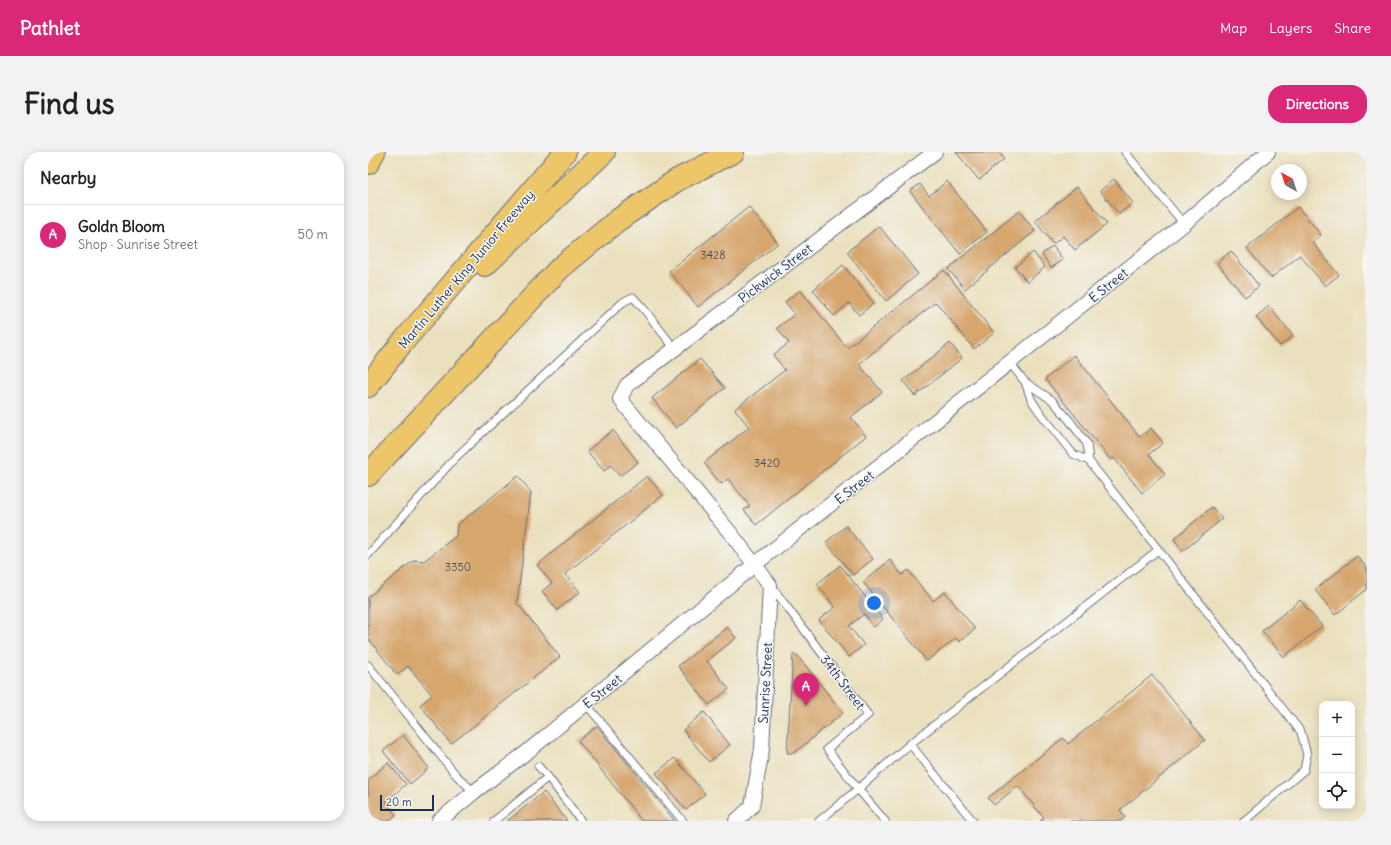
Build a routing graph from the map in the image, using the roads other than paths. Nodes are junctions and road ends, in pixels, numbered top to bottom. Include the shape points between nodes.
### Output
1 (374, 152) edge
2 (565, 152) edge
3 (604, 152) edge
4 (733, 152) edge
5 (935, 152) edge
6 (1125, 152) edge
7 (1268, 152) edge
8 (368, 163) edge
9 (1184, 224) junction
10 (402, 343) junction
11 (675, 348) junction
12 (1010, 363) junction
13 (1025, 382) junction
14 (368, 386) edge
15 (1089, 461) junction
16 (368, 475) edge
17 (1158, 550) junction
18 (368, 555) edge
19 (754, 565) junction
20 (770, 585) junction
21 (368, 665) edge
22 (586, 704) junction
23 (910, 744) junction
24 (538, 766) dead end
25 (548, 778) junction
26 (858, 789) junction
27 (474, 792) junction
28 (822, 820) edge
29 (439, 821) edge
30 (494, 821) edge
31 (581, 821) edge
32 (683, 821) edge
33 (736, 821) edge
34 (885, 821) edge
35 (973, 821) edge
36 (1244, 821) edge

1 - 8 highway
2 - 10 highway, Martin Luther King Junior Freeway
3 - 10 highway
4 - 16 highway via 677,180 618,220 560,268
5 - 11 street, Pickwick Street
6 - 9 lane
7 - 9 street, E Street
9 - 12 street, E Street
10 - 14 highway, Martin Luther King Junior Freeway
11 - 18 lane via 633,298 623,302 455,458
11 - 19 street, Pickwick Street via 626,385 620,399
12 - 13 lane
12 - 19 street, E Street
13 - 15 lane via 1038,410 1073,454
13 - 15 lane via 1052,400 1070,421 1087,444
15 - 17 lane
17 - 23 lane
17 - 36 lane via 1301,732 1307,755 1304,770
19 - 20 street
19 - 22 street, E Street
20 - 26 lane, 34th Street via 868,715 827,749
20 - 33 street, Sunrise Street via 762,749 752,806
21 - 27 lane via 456,775
22 - 27 street, E Street
22 - 32 lane
23 - 26 lane
23 - 35 lane
24 - 25 lane
25 - 30 lane
25 - 31 lane
26 - 28 lane
26 - 34 lane
27 - 29 street, E Street

